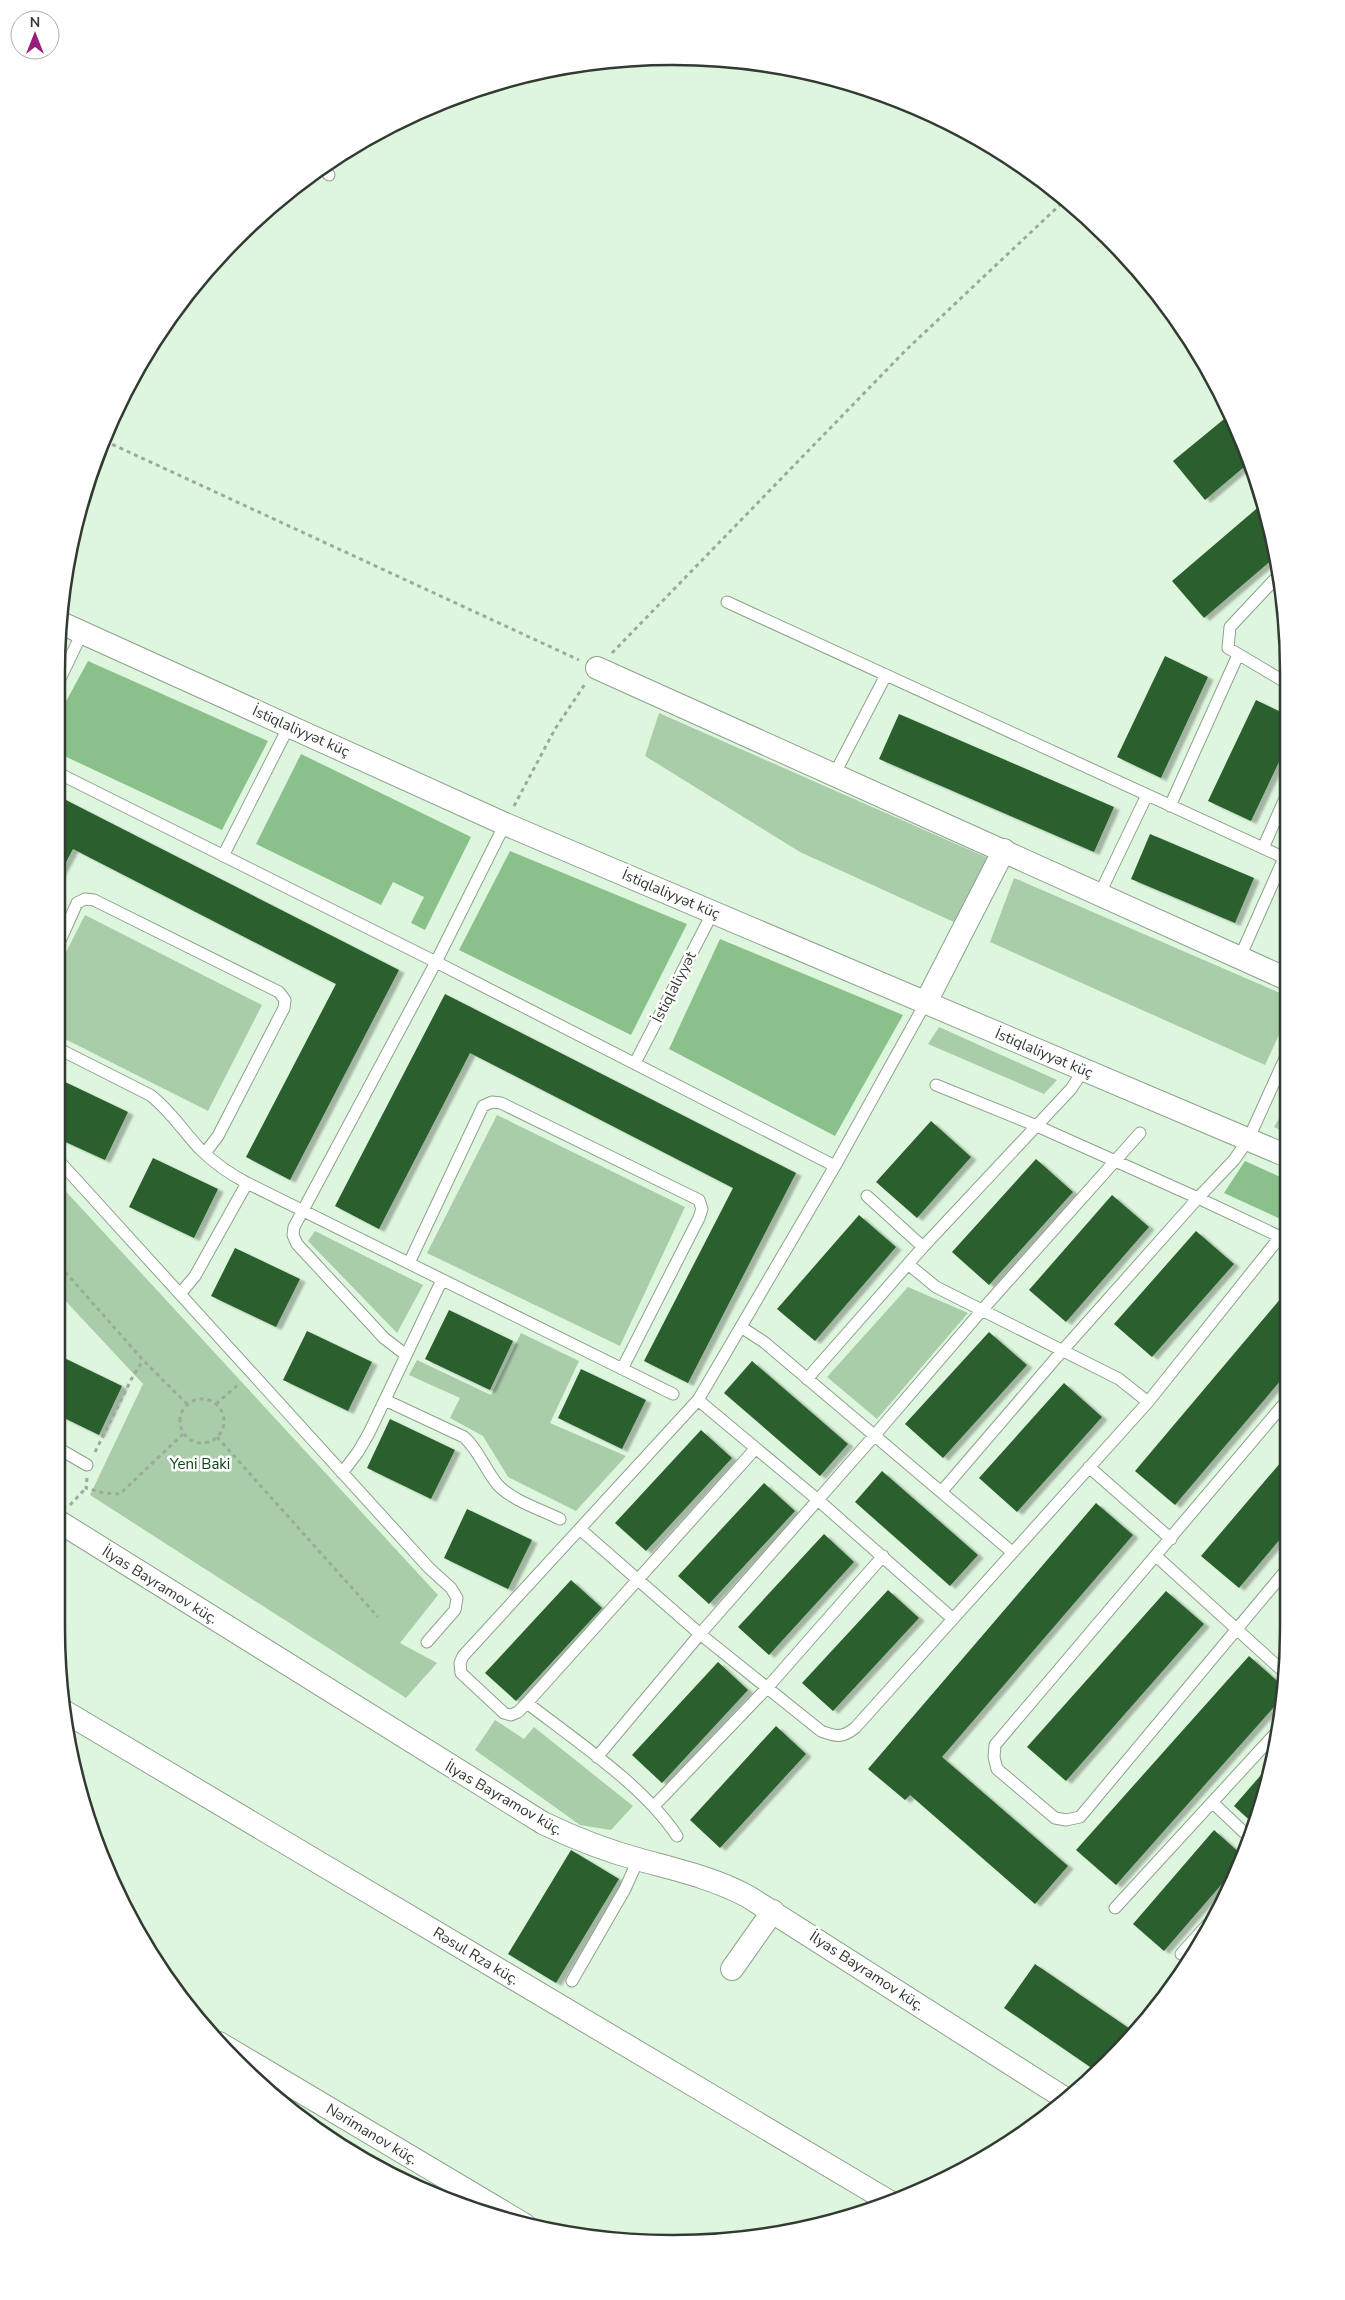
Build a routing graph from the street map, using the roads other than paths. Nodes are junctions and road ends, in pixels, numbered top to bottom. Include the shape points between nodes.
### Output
1 (1273, 581) edge
2 (727, 602) dead end
3 (67, 625) edge
4 (82, 633) junction
5 (1238, 655) junction
6 (65, 668) edge
7 (597, 668) road end
8 (886, 675) junction
9 (1280, 678) edge
10 (288, 726) junction
11 (834, 775) junction
12 (65, 776) edge
13 (1147, 795) junction
14 (1170, 806) junction
15 (1280, 810) edge
16 (505, 824) junction
17 (1263, 848) junction
18 (1004, 850) junction
19 (1280, 855) edge
20 (224, 856) junction
21 (1280, 871) edge
22 (1100, 894) junction
23 (713, 912) junction
24 (65, 930) edge
25 (1240, 957) junction
26 (436, 962) junction
27 (1280, 976) edge
28 (926, 1002) junction
29 (65, 1052) edge
30 (635, 1064) junction
31 (1280, 1069) edge
32 (1082, 1070) junction
33 (936, 1085) dead end
34 (1036, 1126) junction
35 (1140, 1133) dead end
36 (1248, 1140) junction
37 (1280, 1153) edge
38 (205, 1154) junction
39 (1114, 1162) junction
40 (835, 1166) junction
41 (65, 1168) edge
42 (247, 1184) junction
43 (867, 1196) dead end
44 (1198, 1198) junction
45 (301, 1210) junction
46 (1280, 1236) edge
47 (1280, 1243) edge
48 (924, 1247) junction
49 (409, 1264) junction
50 (908, 1264) junction
51 (442, 1280) junction
52 (180, 1294) junction
53 (983, 1309) junction
54 (741, 1327) junction
55 (1062, 1351) junction
56 (406, 1355) junction
57 (622, 1369) junction
58 (807, 1379) junction
59 (673, 1394) dead end
60 (385, 1400) junction
61 (698, 1400) junction
62 (1148, 1402) junction
63 (1280, 1407) edge
64 (874, 1436) junction
65 (756, 1448) junction
66 (65, 1452) edge
67 (87, 1465) road end
68 (1089, 1467) junction
69 (342, 1472) junction
70 (942, 1491) junction
71 (818, 1500) junction
72 (65, 1516) edge
73 (560, 1519) dead end
74 (581, 1530) junction
75 (1171, 1539) junction
76 (1012, 1552) junction
77 (883, 1556) junction
78 (1156, 1556) junction
79 (1280, 1577) edge
80 (638, 1580) junction
81 (952, 1619) junction
82 (1238, 1628) junction
83 (700, 1634) junction
84 (427, 1642) dead end
85 (1279, 1667) edge
86 (767, 1688) junction
87 (527, 1703) junction
88 (72, 1716) edge
89 (1269, 1742) edge
90 (597, 1757) junction
91 (1213, 1803) junction
92 (654, 1806) junction
93 (1244, 1833) edge
94 (677, 1836) dead end
95 (638, 1860) junction
96 (1115, 1908) dead end
97 (773, 1911) junction
98 (1193, 1940) edge
99 (1181, 1954) dead end
100 (732, 1969) dead end
101 (572, 1981) dead end
102 (244, 2058) edge
103 (1060, 2095) edge
104 (882, 2198) edge
105 (498, 2209) edge

1 - 5 lane via 1230,627 1228,648
2 - 8 lane
3 - 4 street, İstiqlaliyyət küç
4 - 6 lane
4 - 10 street, İstiqlaliyyət küç
5 - 9 lane
5 - 14 lane
7 - 11 street
8 - 11 lane
8 - 13 lane
10 - 16 street, İstiqlaliyyət küç
10 - 20 lane
11 - 18 street
12 - 20 lane
13 - 14 lane
13 - 22 lane
14 - 17 lane
15 - 17 lane
16 - 23 street, İstiqlaliyyət küç
16 - 26 lane
17 - 19 lane
18 - 22 street
18 - 28 street
20 - 26 lane
21 - 25 lane
22 - 25 street
23 - 28 street, İstiqlaliyyət küç
23 - 30 lane, İstiqlaliyyət
24 - 38 lane via 77,903 85,899 94,900 279,992 285,1000 284,1008 218,1136
25 - 27 street
26 - 30 lane
26 - 45 lane
28 - 32 street, İstiqlaliyyət küç
28 - 40 lane
29 - 38 lane via 150,1095
30 - 40 lane
31 - 36 lane
32 - 34 lane via 1071,1089
32 - 36 street, İstiqlaliyyət küç
33 - 34 lane
34 - 39 lane
34 - 48 lane
35 - 39 lane
36 - 37 street, İstiqlaliyyət küç
36 - 44 lane
38 - 42 lane
39 - 44 lane
39 - 53 lane
40 - 54 lane
41 - 52 lane
42 - 45 lane
42 - 52 lane via 195,1276
43 - 48 lane
44 - 46 lane
44 - 55 lane
45 - 49 lane
45 - 56 lane via 294,1227 297,1244 384,1338
47 - 62 lane
48 - 50 lane
49 - 51 lane
49 - 57 lane via 483,1106 492,1102 699,1200 702,1209 699,1218
50 - 53 lane via 936,1287
50 - 58 lane
51 - 56 lane
51 - 57 lane
52 - 69 lane
53 - 55 lane
53 - 64 lane
54 - 58 lane
54 - 61 lane
55 - 62 lane via 1119,1379
55 - 70 lane
56 - 60 lane
57 - 59 lane
58 - 64 lane
60 - 69 lane via 358,1452
60 - 73 lane via 464,1437 507,1493
61 - 65 lane
61 - 74 lane
62 - 68 lane
63 - 75 lane
64 - 70 lane
64 - 71 lane
65 - 71 lane
65 - 80 lane
66 - 67 lane
68 - 75 lane
68 - 76 lane
69 - 84 lane via 457,1598 455,1610
70 - 76 lane
71 - 77 lane
71 - 83 lane
72 - 95 street, İlyas Bayramov küç. via 543,1823
74 - 80 lane
74 - 87 lane via 460,1663 461,1673 504,1712 511,1715
75 - 78 lane
76 - 81 lane
77 - 81 lane
77 - 86 lane
78 - 82 lane
78 - 82 lane via 995,1745 997,1769 1056,1818 1080,1817
79 - 82 lane
80 - 83 lane
80 - 87 lane
81 - 86 lane via 855,1728 844,1736 821,1731
82 - 85 lane
83 - 86 lane
83 - 90 lane
86 - 92 lane
87 - 90 lane
88 - 104 street, Rəsul Rza küç.
89 - 91 lane
90 - 92 lane
91 - 93 lane
91 - 96 lane
92 - 94 lane
95 - 97 street, İlyas Bayramov küç. via 730,1887
95 - 101 lane
97 - 100 street
97 - 103 street, İlyas Bayramov küç.
98 - 99 lane
102 - 105 street, Nərimanov küç.

